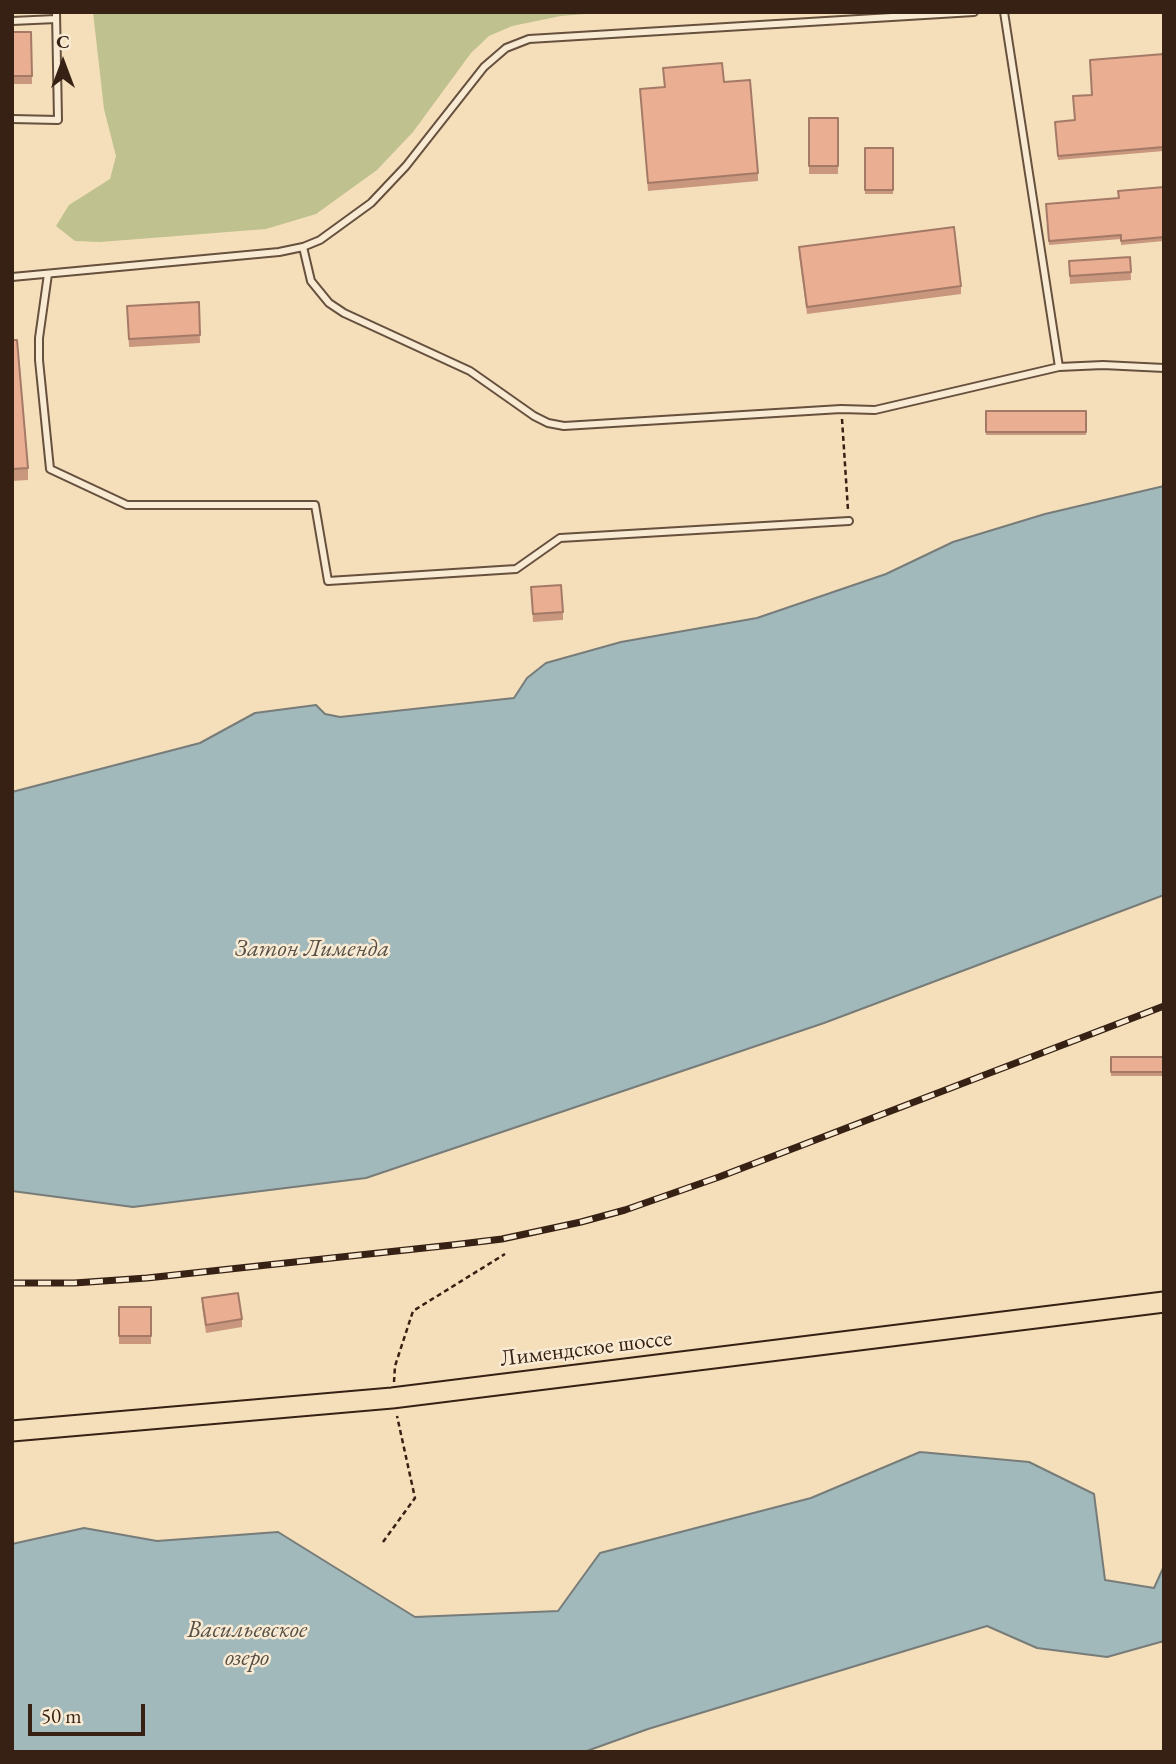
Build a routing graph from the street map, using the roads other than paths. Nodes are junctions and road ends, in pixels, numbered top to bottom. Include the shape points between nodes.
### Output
1 (974, 12) edge
2 (1004, 12) edge
3 (56, 16) edge
4 (12, 21) edge
5 (12, 119) edge
6 (303, 247) junction
7 (48, 274) junction
8 (12, 277) edge
9 (1059, 367) junction
10 (1164, 368) edge
11 (849, 521) road end
12 (1164, 1302) edge
13 (12, 1431) edge

1 - 6 lane via 518,42 484,67 406,166 371,202 340,227
2 - 9 lane
3 - 4 lane
3 - 5 lane via 58,120
6 - 7 lane
6 - 9 lane via 311,281 329,303 470,371 548,423 583,426 875,410
7 - 8 lane
7 - 11 lane via 39,360 50,469 127,505 314,505 328,581 516,569 560,538
9 - 10 lane
12 - 13 main road, Лимендское шоссе via 392,1398

